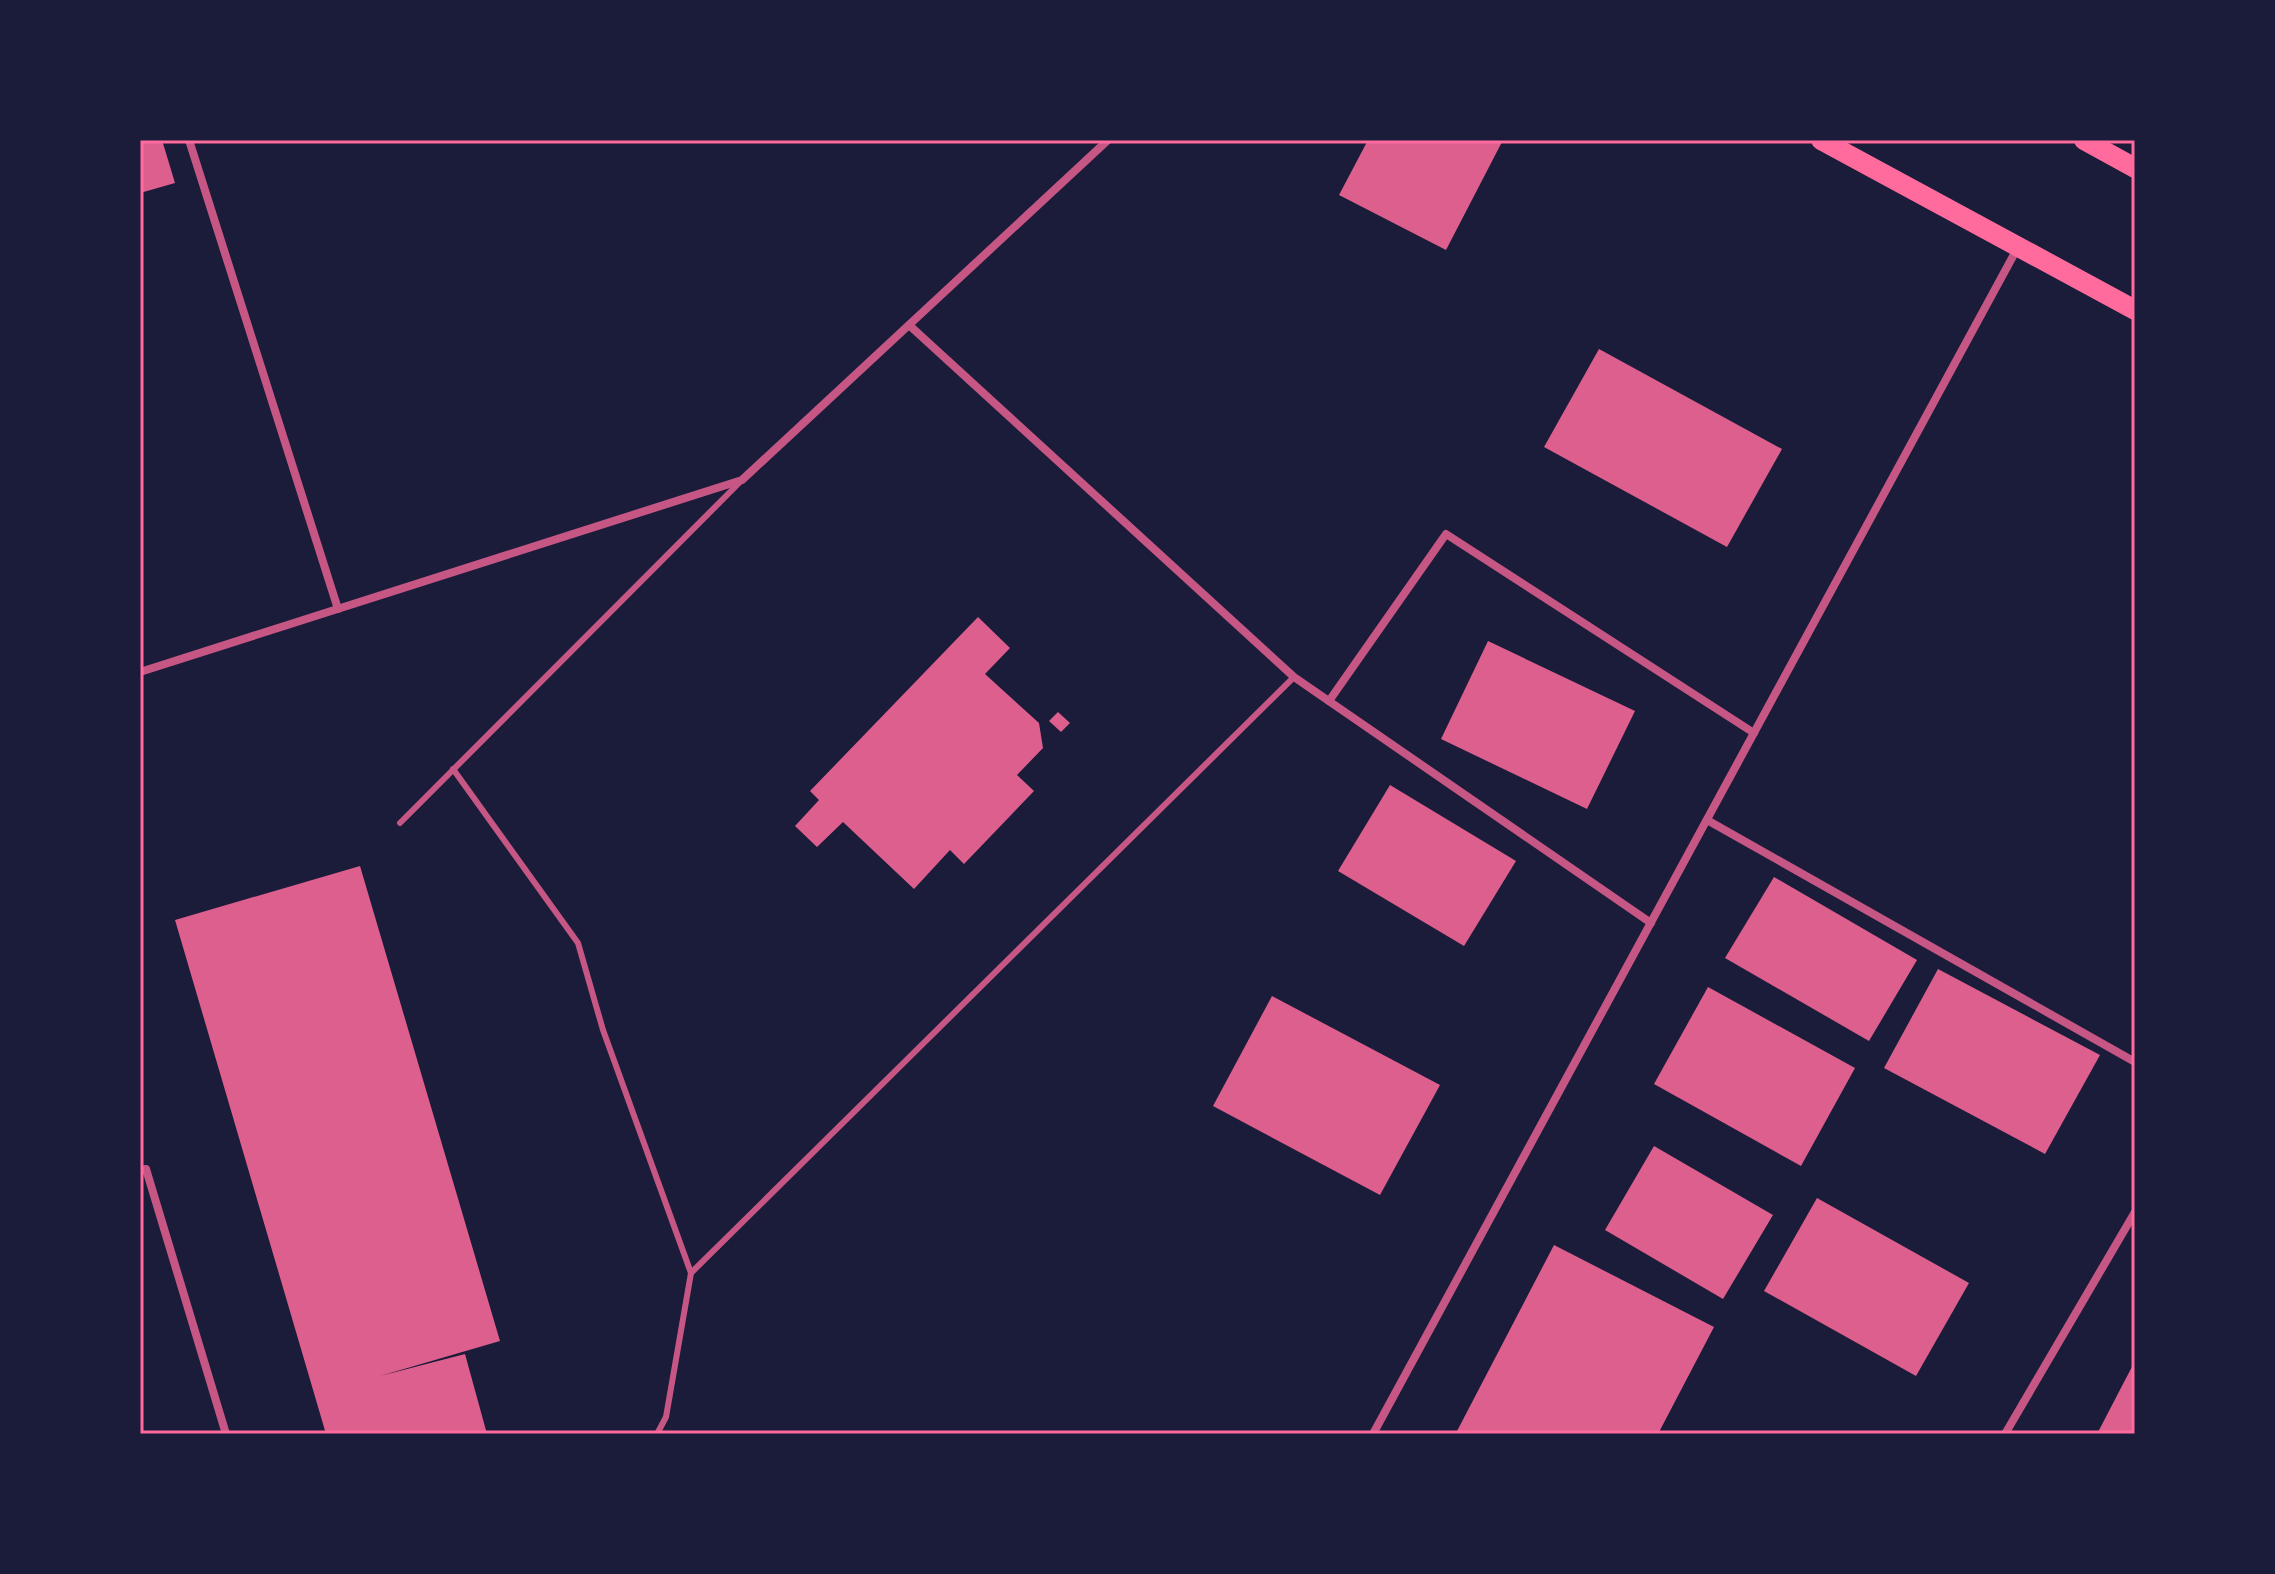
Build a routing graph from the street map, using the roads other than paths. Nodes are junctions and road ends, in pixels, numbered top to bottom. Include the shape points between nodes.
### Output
1 (189, 140) edge
2 (1108, 140) edge
3 (1821, 140) edge
4 (2084, 140) edge
5 (2135, 168) edge
6 (2018, 247) junction
7 (2135, 310) edge
8 (909, 325) junction
9 (742, 480) junction
10 (338, 609) junction
11 (140, 672) edge
12 (1294, 677) junction
13 (1329, 701) junction
14 (1754, 733) junction
15 (453, 769) junction
16 (1707, 820) junction
17 (400, 823) dead end
18 (1651, 923) junction
19 (2135, 1062) edge
20 (140, 1170) edge
21 (2135, 1212) edge
22 (691, 1273) junction
23 (226, 1434) edge
24 (657, 1434) edge
25 (1373, 1434) edge
26 (2005, 1434) edge

1 - 10 street
2 - 8 street
3 - 6 main road
4 - 5 main road
6 - 7 main road
6 - 14 street
8 - 9 street
8 - 12 street
9 - 10 street
9 - 15 lane
10 - 11 street
12 - 13 street
12 - 22 lane
13 - 14 street via 1446,534
13 - 18 street
14 - 16 street
15 - 17 lane
15 - 22 lane via 578,943 603,1030
16 - 18 street
16 - 19 street
18 - 25 street
20 - 23 street via 146,1169
21 - 26 street
22 - 24 lane via 666,1417

